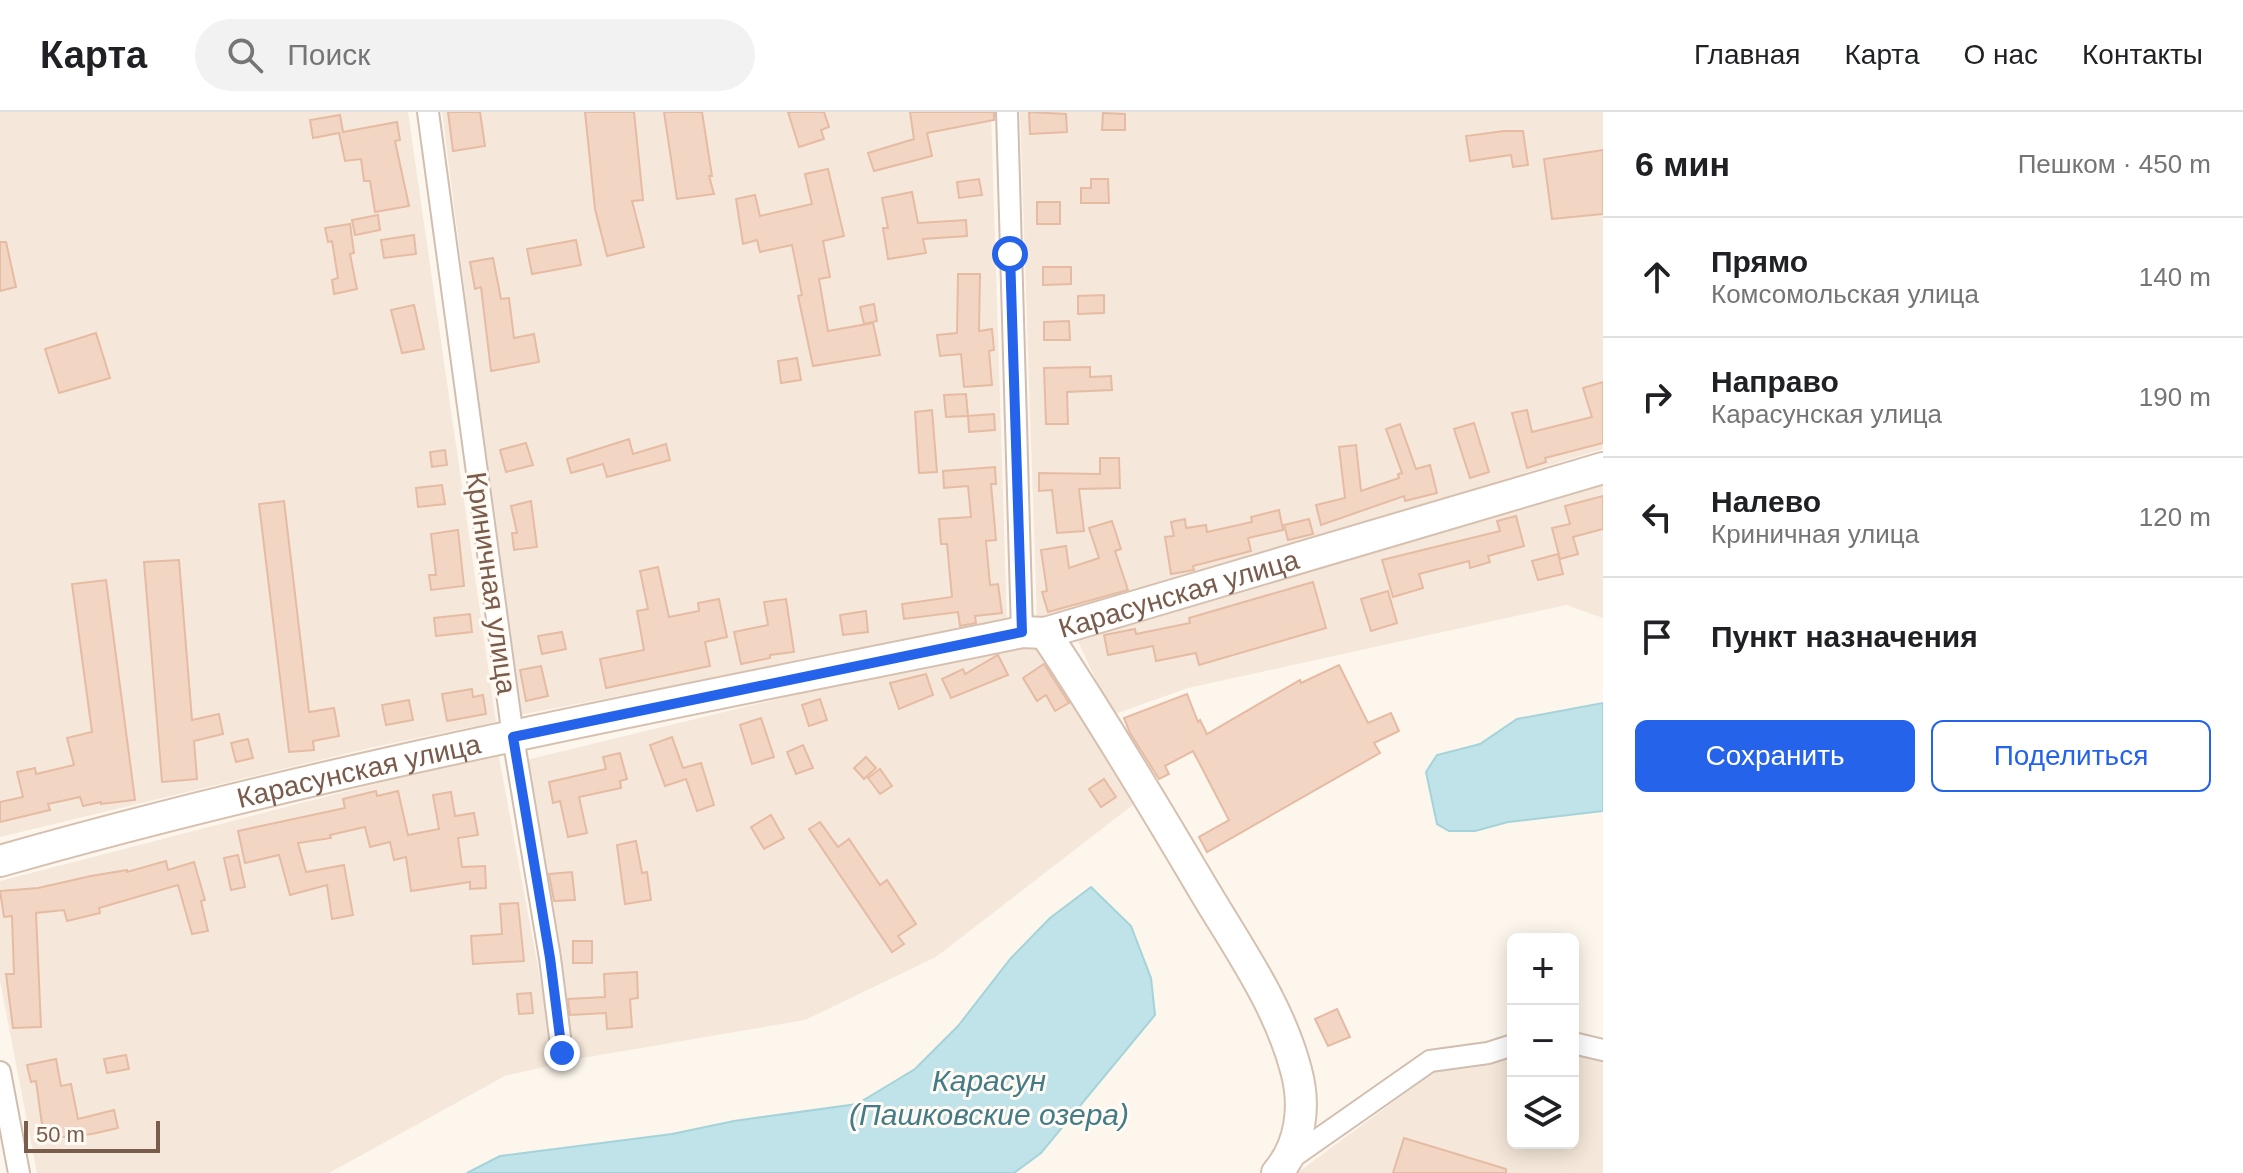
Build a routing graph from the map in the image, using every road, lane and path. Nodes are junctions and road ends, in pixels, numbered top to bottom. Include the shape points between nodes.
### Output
1 (428, 112) edge
2 (1007, 112) edge
3 (1603, 468) edge
4 (1034, 632) junction
5 (513, 737) junction
6 (0, 861) edge
7 (1579, 1044) edge
8 (1507, 1047) edge
9 (1603, 1050) edge
10 (562, 1053) dead end
11 (0, 1072) edge
12 (1284, 1166) edge
13 (19, 1173) edge

1 - 5 street, Криничная улица
2 - 4 street
3 - 4 street, Карасунская улица
4 - 5 street, Карасунская улица
4 - 12 street via 1103,720 1274,1008 1297,1072 1299,1095 1299,1135
5 - 6 street, Карасунская улица via 219,802
5 - 10 street, Криничная улица
7 - 9 street
8 - 12 street via 1430,1061
11 - 13 street

